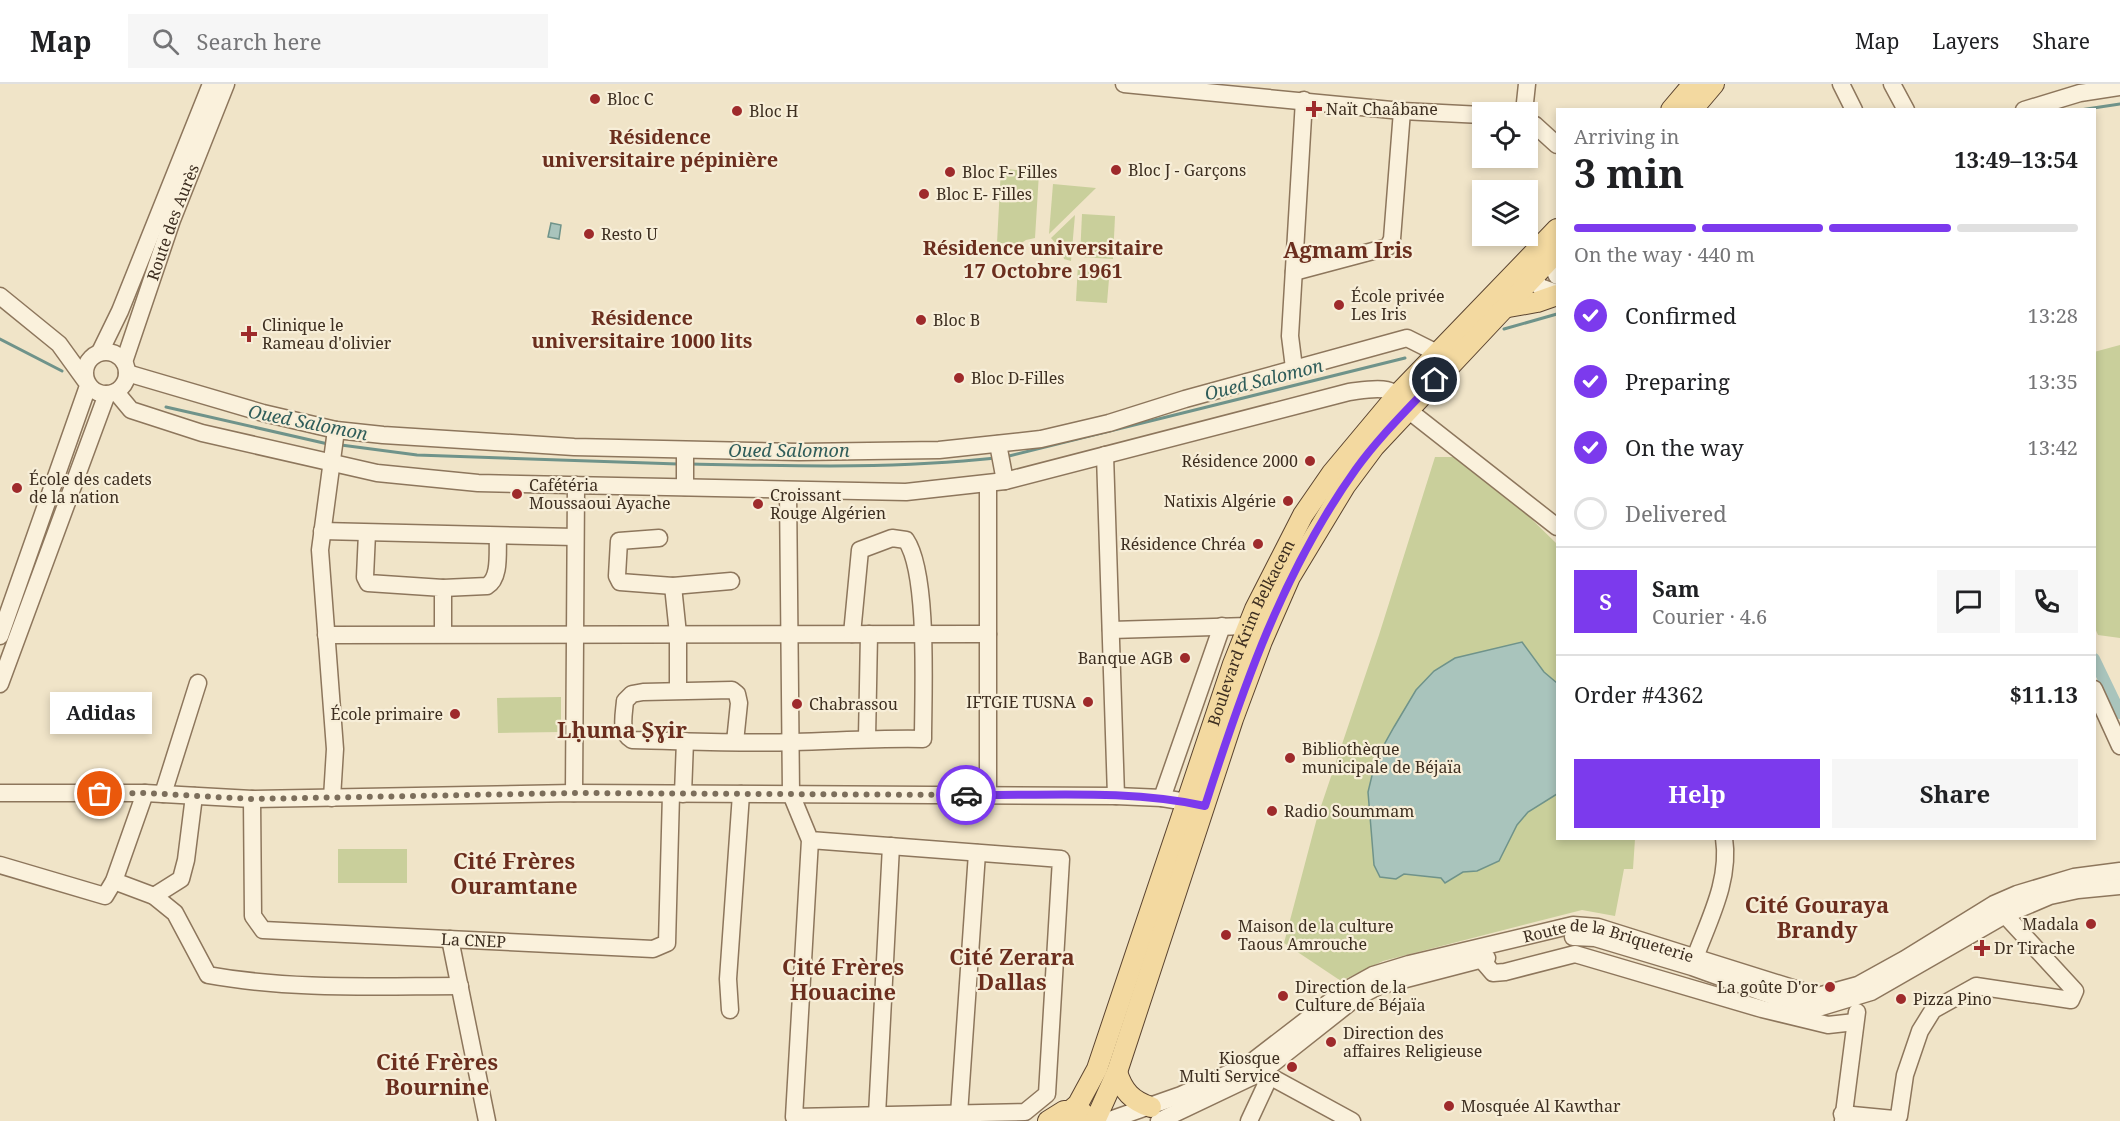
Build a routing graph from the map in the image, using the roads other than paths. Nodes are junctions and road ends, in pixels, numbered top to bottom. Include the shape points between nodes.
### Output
1 (211, 84) edge
2 (226, 84) edge
3 (1124, 84) edge
4 (1527, 84) edge
5 (1694, 84) edge
6 (1714, 84) edge
7 (1840, 84) edge
8 (1892, 84) edge
9 (1159, 86) edge
10 (2120, 87) edge
11 (1304, 100) junction
12 (1525, 102) edge
13 (1673, 108) edge
14 (1694, 108) edge
15 (1853, 108) edge
16 (1904, 108) edge
17 (2031, 108) edge
18 (1402, 111) junction
19 (1472, 114) edge
20 (1538, 128) edge
21 (1556, 144) edge
22 (1556, 230) edge
23 (1554, 262) edge
24 (1527, 271) junction
25 (1294, 272) junction
26 (1556, 294) edge
27 (1556, 294) edge
28 (0, 296) edge
29 (1503, 308) junction
30 (59, 345) junction
31 (98, 353) junction
32 (1437, 354) junction
33 (126, 368) junction
34 (1294, 369) junction
35 (87, 383) junction
36 (111, 393) junction
37 (1398, 404) junction
38 (336, 430) junction
39 (999, 446) junction
40 (685, 453) junction
41 (1105, 455) junction
42 (331, 464) junction
43 (999, 479) junction
44 (686, 484) junction
45 (576, 485) junction
46 (788, 490) junction
47 (1553, 519) edge
48 (322, 531) junction
49 (367, 533) junction
50 (498, 537) junction
51 (575, 537) junction
52 (659, 538) dead end
53 (731, 581) dead end
54 (673, 586) junction
55 (442, 588) junction
56 (1222, 626) junction
57 (1248, 626) junction
58 (1110, 630) junction
59 (326, 634) junction
60 (443, 634) junction
61 (576, 634) junction
62 (678, 634) junction
63 (791, 634) junction
64 (852, 634) junction
65 (869, 634) junction
66 (923, 634) junction
67 (988, 634) junction
68 (0, 636) edge
69 (198, 683) dead end
70 (0, 684) edge
71 (678, 690) junction
72 (2096, 696) edge
73 (867, 738) junction
74 (685, 741) junction
75 (735, 742) junction
76 (791, 742) junction
77 (2120, 746) edge
78 (0, 793) edge
79 (145, 793) junction
80 (574, 793) junction
81 (163, 794) junction
82 (677, 794) junction
83 (741, 794) junction
84 (791, 794) junction
85 (988, 795) junction
86 (194, 796) junction
87 (1116, 796) junction
88 (332, 798) junction
89 (1162, 798) junction
90 (252, 799) junction
91 (1196, 804) junction
92 (810, 840) junction
93 (1724, 840) edge
94 (891, 846) junction
95 (977, 853) junction
96 (0, 865) edge
97 (2120, 871) edge
98 (2120, 886) edge
99 (110, 889) junction
100 (154, 897) junction
101 (2005, 915) junction
102 (1574, 931) junction
103 (450, 939) junction
104 (1575, 954) junction
105 (1481, 959) junction
106 (1694, 962) junction
107 (460, 986) junction
108 (1860, 996) junction
109 (730, 1010) dead end
110 (1855, 1022) junction
111 (1117, 1072) junction
112 (1265, 1075) junction
113 (1071, 1110) junction
114 (959, 1114) junction
115 (1155, 1114) edge
116 (877, 1115) junction
117 (1843, 1117) edge
118 (794, 1119) edge
119 (487, 1121) edge
120 (1048, 1121) edge
121 (1094, 1121) edge
122 (1107, 1121) edge
123 (1249, 1121) edge
124 (1352, 1121) edge

1 - 31 street, Route des Aurès via 120,311
2 - 33 street, Route des Aurès via 172,220
3 - 9 street
4 - 12 street
5 - 13 main road
6 - 14 main road
7 - 15 street
8 - 16 street
9 - 11 street
10 - 17 street via 2080,93
11 - 18 street
11 - 25 street
18 - 19 street
18 - 25 street via 1392,239 1388,247
20 - 21 street
22 - 24 main road, Boulevard Krim Belkacem
23 - 24 main road, Boulevard Krim Belkacem
24 - 26 street via 1540,287
24 - 29 main road, Boulevard Krim Belkacem
24 - 32 main road, Boulevard Krim Belkacem
25 - 34 street via 1290,336
27 - 29 main road
28 - 30 street
29 - 37 main road, Boulevard Krim Belkacem
30 - 31 street
30 - 35 street
31 - 33 street via 114,353
31 - 35 street via 87,363
32 - 34 street via 1407,338
32 - 37 main road, Boulevard Krim Belkacem
33 - 36 street via 124,384
33 - 38 street via 263,413
34 - 39 street via 1109,423
35 - 36 street via 100,394
35 - 68 street
36 - 42 street via 131,410 212,436
36 - 70 street
37 - 41 street via 1385,388 1349,392
37 - 47 street
37 - 57 main road, Boulevard Krim Belkacem via 1332,473 1303,515
37 - 91 main road, Boulevard Krim Belkacem via 1290,577
38 - 40 street
38 - 42 street
39 - 40 street
39 - 43 street
40 - 44 street
41 - 43 street
41 - 58 street
42 - 45 street via 377,473 478,483
42 - 48 street
43 - 46 street via 906,492
43 - 67 street
44 - 45 street
44 - 46 street
45 - 51 street
46 - 63 street
48 - 49 street
48 - 59 street
49 - 50 street
49 - 55 street via 368,583
50 - 51 street
50 - 55 street via 492,583
51 - 61 street
52 - 54 street via 619,541 617,576 620,582
53 - 54 street
54 - 62 street
55 - 60 street
56 - 57 street
56 - 58 street
56 - 89 street
57 - 91 main road, Boulevard Krim Belkacem
58 - 87 street
59 - 60 street
59 - 88 street via 335,749
60 - 61 street
61 - 62 street
61 - 80 street
62 - 63 street
62 - 71 street
63 - 64 street
63 - 76 street
64 - 65 street
64 - 66 street via 860,550 892,538 906,540 914,552
65 - 66 street
65 - 73 street
66 - 67 street
66 - 73 street via 923,739
67 - 85 street
69 - 81 street
71 - 74 street via 632,694 625,701 623,730 632,740
71 - 75 street via 726,689 737,694
72 - 77 street
73 - 76 street
74 - 75 street
74 - 82 street
75 - 76 street
76 - 84 street
78 - 79 street
79 - 81 street
79 - 99 street
80 - 82 street
80 - 88 street
81 - 86 street
82 - 83 street
82 - 103 street, La CNEP via 667,943 653,949
83 - 84 street
83 - 109 street
84 - 85 street
84 - 92 street
85 - 87 street
86 - 90 street
86 - 100 street via 181,879
87 - 89 street
88 - 90 street
89 - 91 street
90 - 103 street, La CNEP via 252,916 263,930
91 - 111 main road, Boulevard Krim Belkacem
91 - 113 main road, Boulevard Krim Belkacem via 1097,1069
92 - 94 street
92 - 118 street
93 - 106 street via 1725,877
94 - 95 street
94 - 116 street
95 - 114 street
95 - 114 street via 1061,859 1047,1094 1025,1112
96 - 99 street
97 - 106 street, Route de la Briqueterie via 2074,877 2018,894 1858,984 1818,996
98 - 101 street, Route de la Briqueterie via 2050,896
99 - 100 street
100 - 107 street via 174,913 208,975 304,986
101 - 108 street, Route de la Briqueterie
101 - 117 street via 2075,991 2071,1000 1976,986 1933,1010 1920,1031 1905,1076 1899,1116
102 - 104 street
102 - 105 street, Route de la Briqueterie
102 - 106 street, Route de la Briqueterie
102 - 115 street, Route de la Briqueterie via 1372,975 1344,991 1249,1064
103 - 107 street
104 - 105 street via 1493,973
104 - 110 street via 1828,1025
105 - 112 street, Route de la Briqueterie via 1379,986 1329,1018
106 - 108 street, Route de la Briqueterie via 1773,996 1818,1008
107 - 119 street
108 - 110 street
110 - 117 street
111 - 115 main road via 1132,1099
111 - 121 main road, Boulevard Krim Belkacem
112 - 115 street, Route de la Briqueterie
112 - 123 street
112 - 124 street
113 - 120 main road
113 - 121 main road
114 - 116 street
115 - 122 street, Route de la Briqueterie
116 - 118 street

